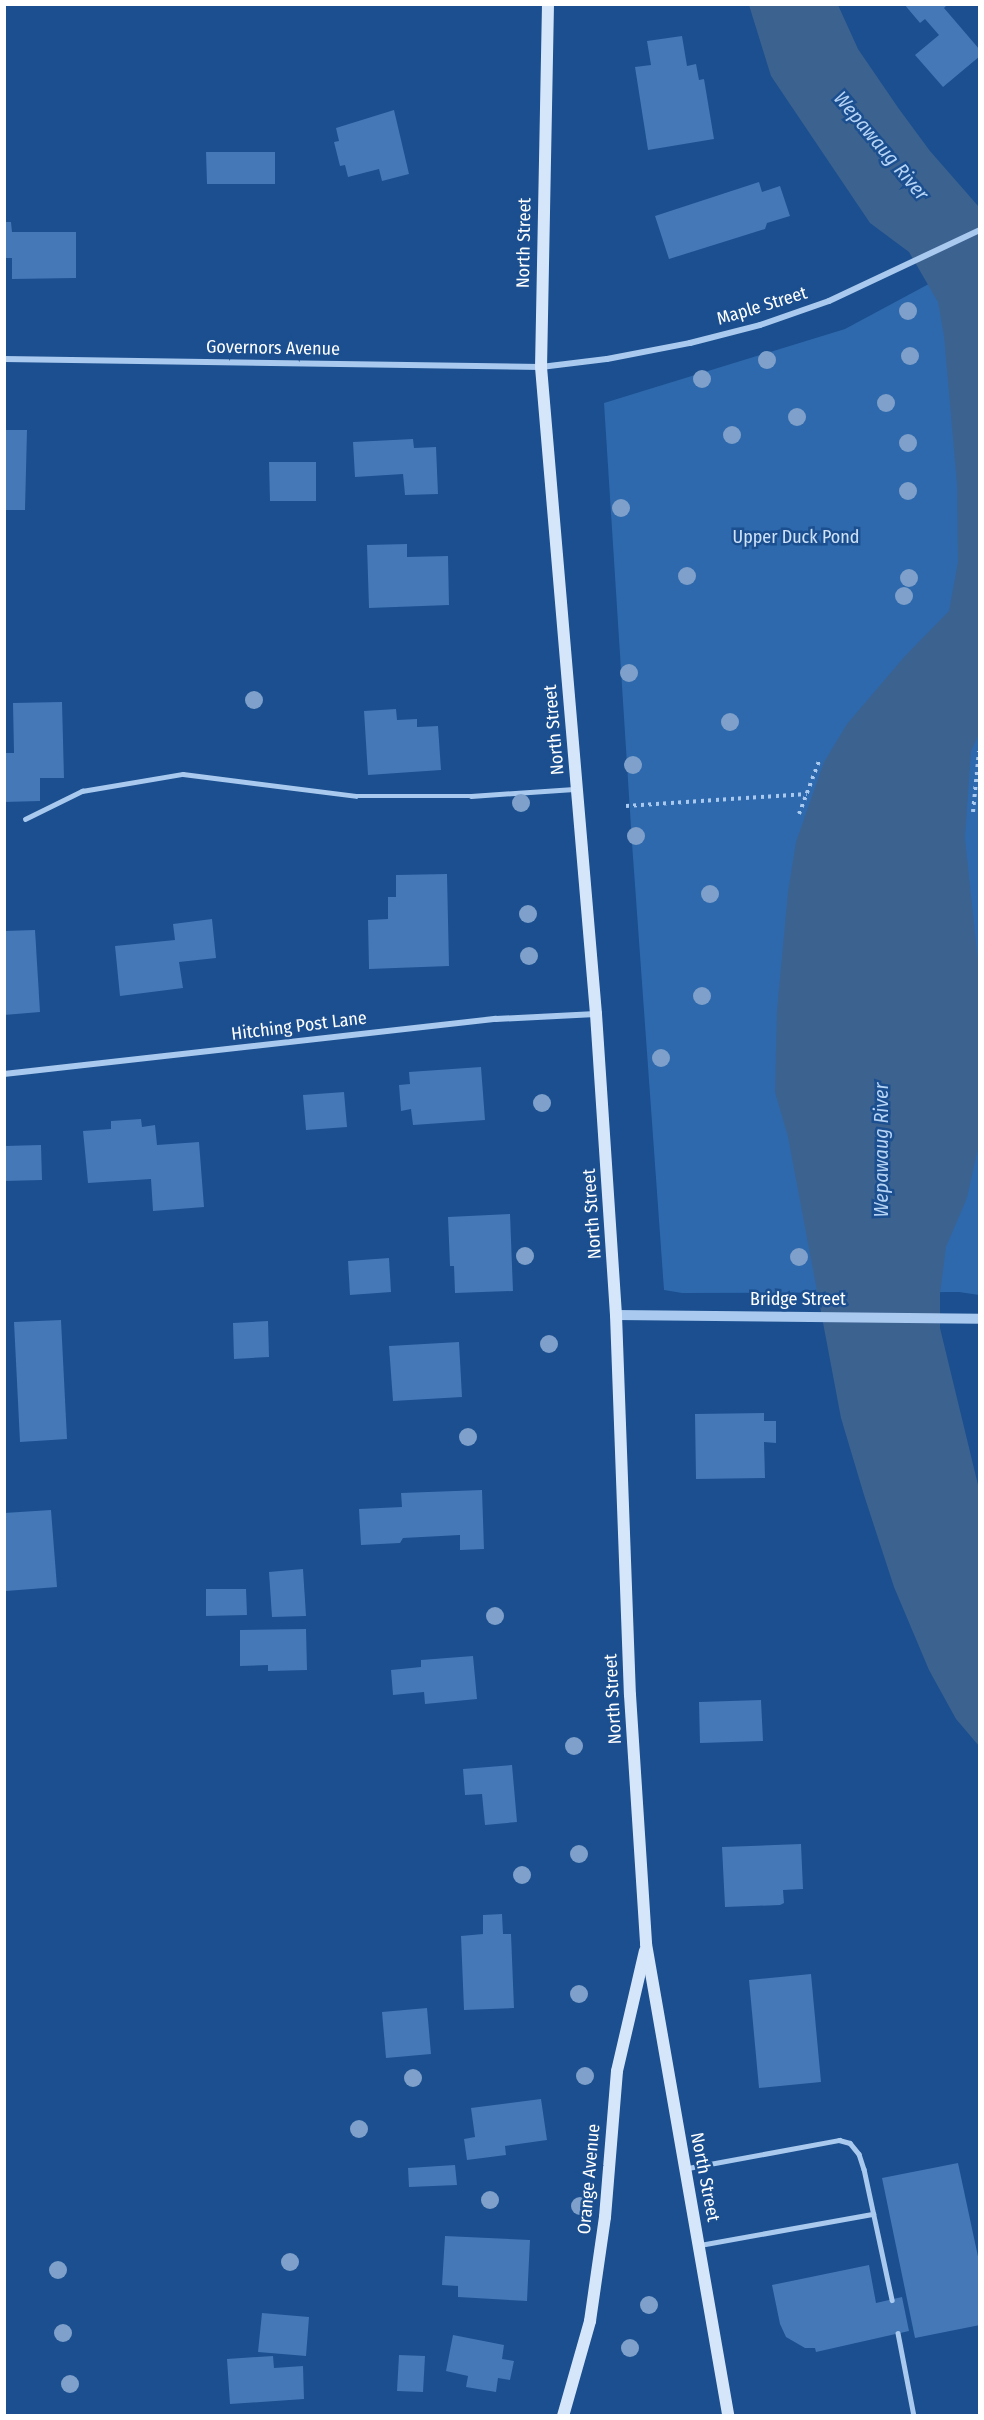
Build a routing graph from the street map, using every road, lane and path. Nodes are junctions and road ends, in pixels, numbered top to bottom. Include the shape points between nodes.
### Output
1 (548, 4) edge
2 (980, 230) edge
3 (4, 359) edge
4 (540, 367) junction
5 (979, 751) edge
6 (819, 761) dead end
7 (977, 781) edge
8 (577, 789) junction
9 (807, 794) junction
10 (626, 806) dead end
11 (973, 812) dead end
12 (799, 814) dead end
13 (25, 819) dead end
14 (596, 1014) junction
15 (4, 1074) edge
16 (616, 1316) junction
17 (980, 1319) edge
18 (646, 1944) junction
19 (685, 2169) junction
20 (873, 2214) junction
21 (700, 2245) junction
22 (892, 2300) dead end
23 (898, 2333) dead end
24 (563, 2415) edge
25 (728, 2415) edge
26 (914, 2415) edge

1 - 4 main road, North Street
2 - 4 street, Maple Street via 829,301 760,325 617,357
3 - 4 street, Governors Avenue
4 - 8 main road, North Street
5 - 7 path
6 - 9 path
7 - 11 path
8 - 13 lane via 471,796 356,796 183,774 82,791
8 - 14 main road, North Street
9 - 10 path
9 - 12 path
14 - 15 street, Hitching Post Lane via 496,1019
14 - 16 main road, North Street
16 - 17 street, Bridge Street
16 - 18 main road, North Street via 630,1695
18 - 19 main road, North Street
18 - 24 main road, Orange Avenue via 617,2071 605,2217 590,2321
19 - 20 lane via 839,2140 850,2143 859,2154
19 - 21 main road, North Street
20 - 21 lane
20 - 22 lane
21 - 25 main road, North Street
23 - 26 lane

